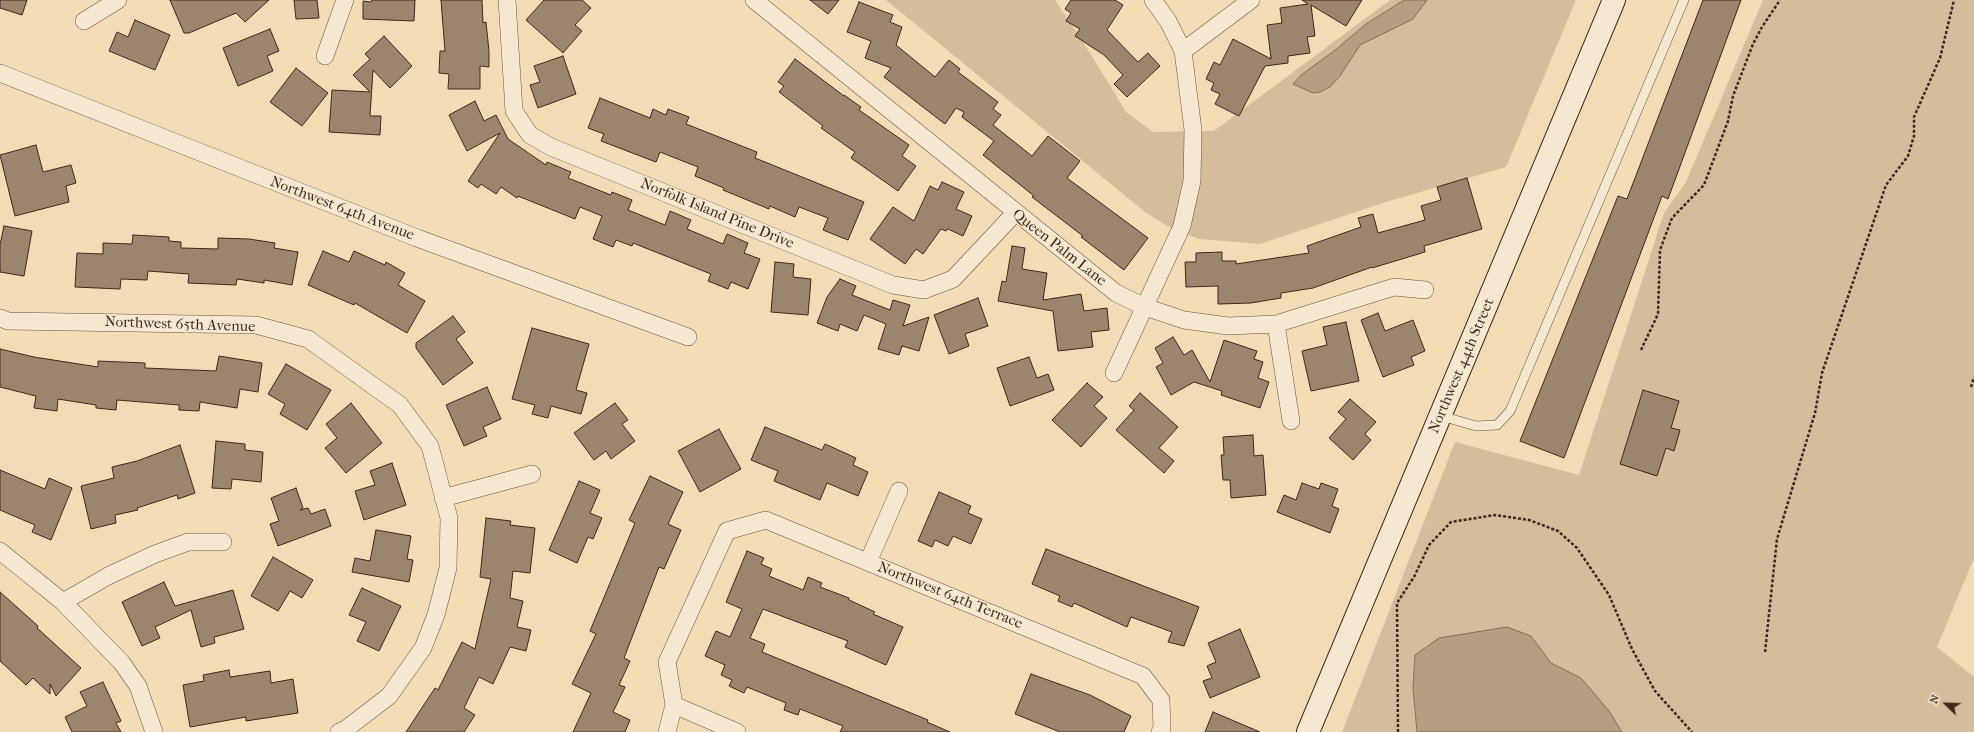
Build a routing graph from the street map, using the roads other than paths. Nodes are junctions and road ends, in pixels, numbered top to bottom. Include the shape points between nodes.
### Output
1 (118, 0) edge
2 (345, 0) edge
3 (507, 0) edge
4 (754, 0) edge
5 (1153, 0) edge
6 (1251, 0) edge
7 (1614, 0) edge
8 (1684, 0) edge
9 (84, 21) dead end
10 (1183, 51) junction
11 (325, 56) dead end
12 (0, 73) edge
13 (1015, 213) junction
14 (1425, 290) dead end
15 (1145, 307) junction
16 (0, 318) edge
17 (1276, 324) junction
18 (688, 337) dead end
19 (1114, 373) dead end
20 (1441, 416) junction
21 (1291, 421) dead end
22 (532, 474) dead end
23 (899, 491) dead end
24 (443, 498) junction
25 (223, 542) dead end
26 (0, 551) edge
27 (868, 562) junction
28 (63, 602) junction
29 (674, 705) junction
30 (154, 732) edge
31 (339, 732) edge
32 (667, 732) edge
33 (737, 732) edge
34 (1160, 732) edge
35 (1308, 732) edge

1 - 9 street
2 - 11 street
3 - 13 street, Norfolk Island Pine Drive via 514,110 530,135 551,147 893,285 924,290 953,280
4 - 13 street, Queen Palm Lane
5 - 10 street via 1168,21
6 - 10 street
7 - 20 street, Northwest 44th Street
8 - 20 lane via 1510,411 1497,425 1476,426
10 - 15 street via 1193,130 1192,181 1182,226
12 - 18 street, Northwest 64th Avenue via 417,238
13 - 15 street, Queen Palm Lane via 1116,293
14 - 17 street, Queen Palm Lane via 1394,287
15 - 17 street, Queen Palm Lane via 1184,320 1228,326
15 - 19 street
16 - 24 street, Northwest 65th Avenue via 8,321 256,325 308,339 400,404 430,446
17 - 21 street
20 - 35 street, Northwest 44th Street
22 - 24 street
23 - 27 street
24 - 31 street, Northwest 65th Avenue via 449,518 448,568 436,615 423,648 388,696
25 - 28 street via 188,542 168,549 108,576
26 - 28 street
27 - 29 street, Northwest 64th Terrace via 766,520 727,531 667,662
27 - 34 street, Northwest 64th Terrace via 1143,676 1161,700
28 - 30 street via 122,663 138,686
29 - 32 street
29 - 33 street

